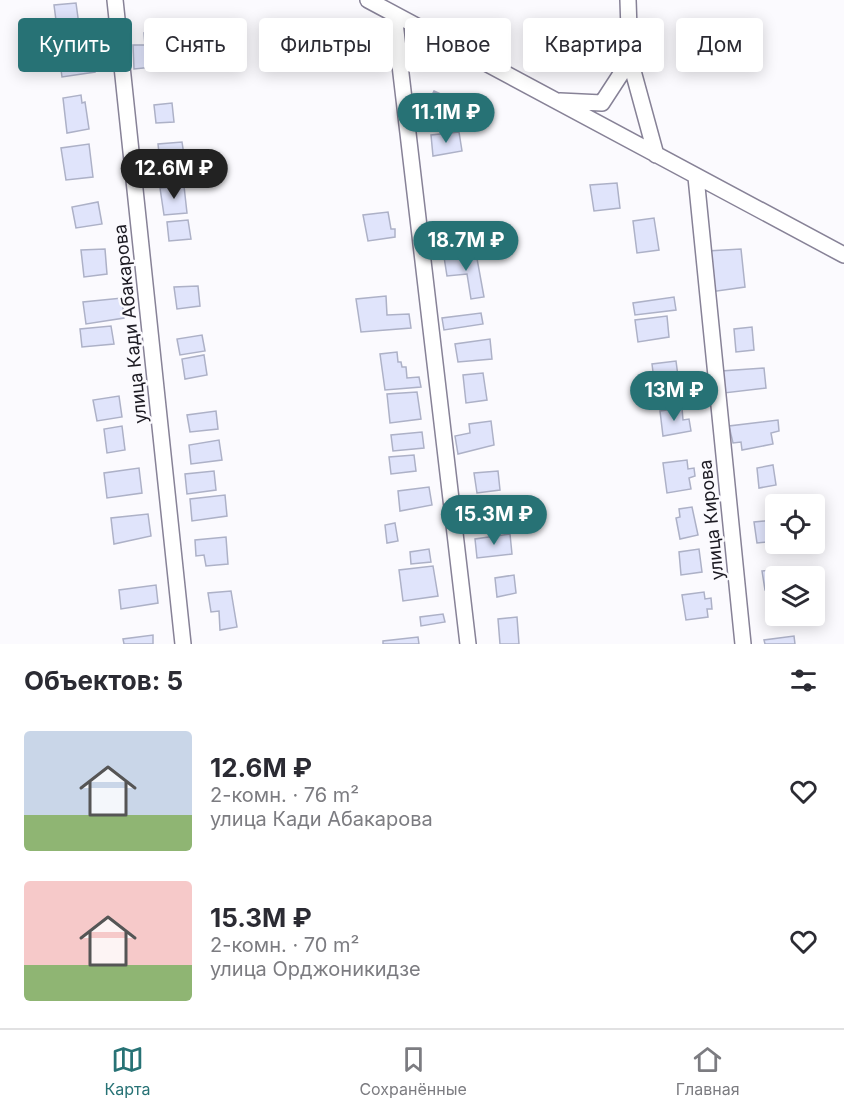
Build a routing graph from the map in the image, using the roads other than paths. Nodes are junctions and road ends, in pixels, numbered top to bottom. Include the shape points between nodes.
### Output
1 (115, 0) edge
2 (368, 0) edge
3 (628, 0) edge
4 (394, 14) junction
5 (629, 18) edge
6 (622, 72) edge
7 (633, 72) edge
8 (556, 101) junction
9 (656, 155) junction
10 (696, 177) junction
11 (844, 255) edge
12 (183, 644) edge
13 (468, 644) edge
14 (743, 644) edge

1 - 12 street, улица Кади Абакарова
2 - 4 street
3 - 5 street
4 - 8 street
4 - 13 street
6 - 8 street via 602,103
7 - 9 street
8 - 9 street
9 - 10 street
10 - 11 street
10 - 14 street, улица Кирова

